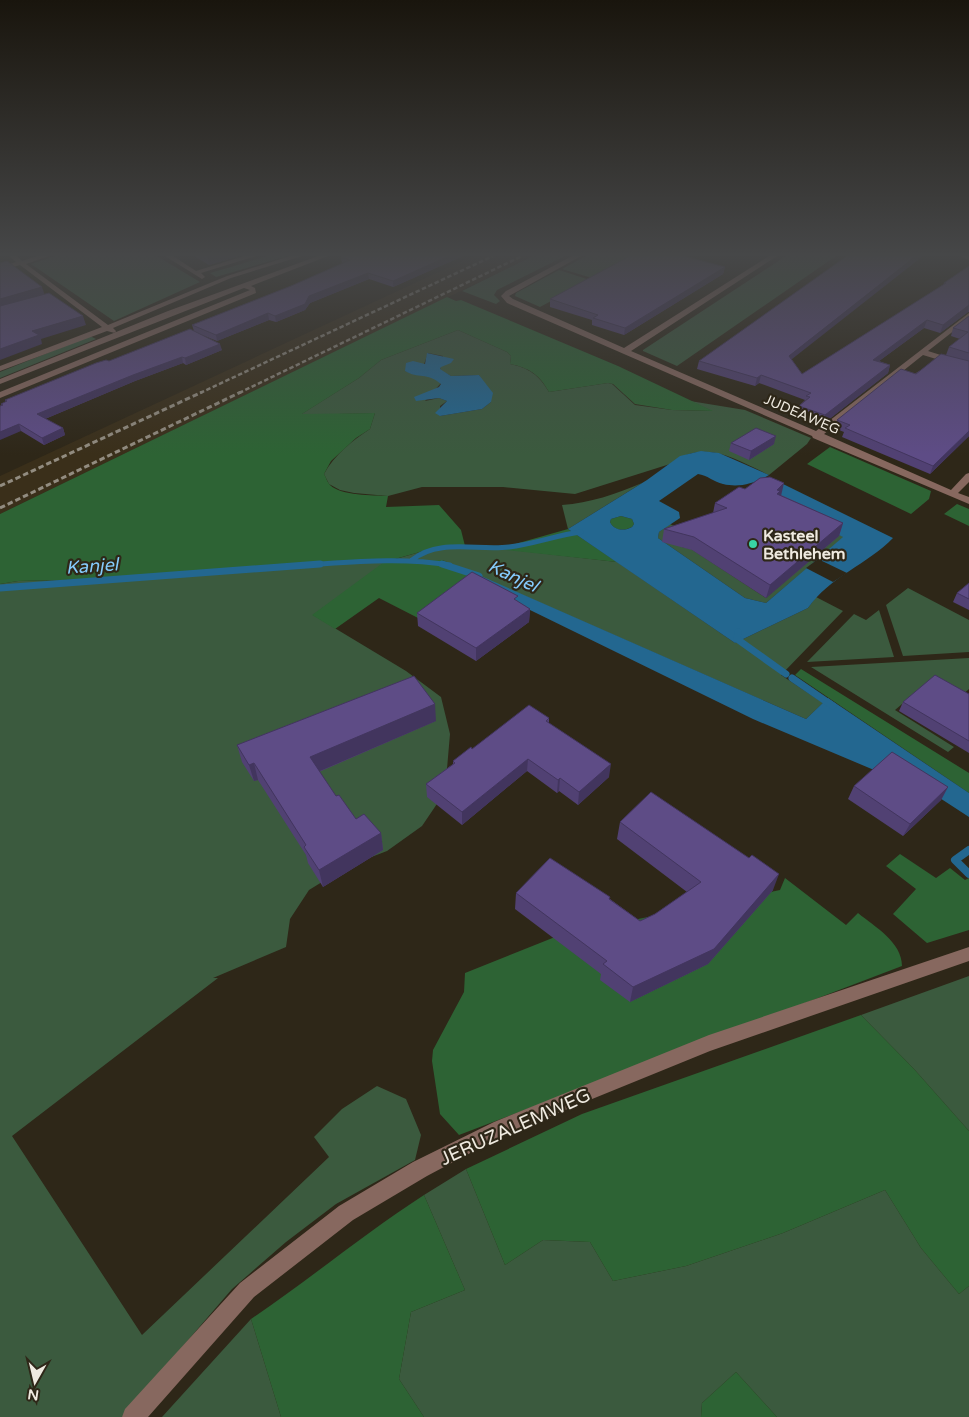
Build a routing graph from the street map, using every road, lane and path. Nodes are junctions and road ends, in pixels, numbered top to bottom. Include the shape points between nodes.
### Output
1 (98, 322) edge
2 (120, 322) edge
3 (149, 322) edge
4 (178, 322) edge
5 (557, 322) edge
6 (670, 322) edge
7 (960, 322) edge
8 (106, 328) junction
9 (117, 334) junction
10 (625, 351) junction
11 (922, 352) junction
12 (969, 367) edge
13 (0, 369) edge
14 (0, 382) edge
15 (0, 395) edge
16 (816, 436) junction
17 (969, 476) edge
18 (953, 493) junction
19 (969, 501) edge
20 (969, 954) edge
21 (133, 1417) edge

1 - 8 street
2 - 8 street
3 - 9 street
4 - 15 street
5 - 10 street, JUDEAWEG
6 - 10 street
7 - 11 street
8 - 9 street
8 - 13 street
9 - 14 street
10 - 16 street, JUDEAWEG
11 - 12 street
11 - 16 street
16 - 18 street, JUDEAWEG
17 - 18 street
18 - 19 street, JUDEAWEG
20 - 21 street, JERUZALEMWEG via 708,1043 500,1128 420,1169 346,1213 247,1290

